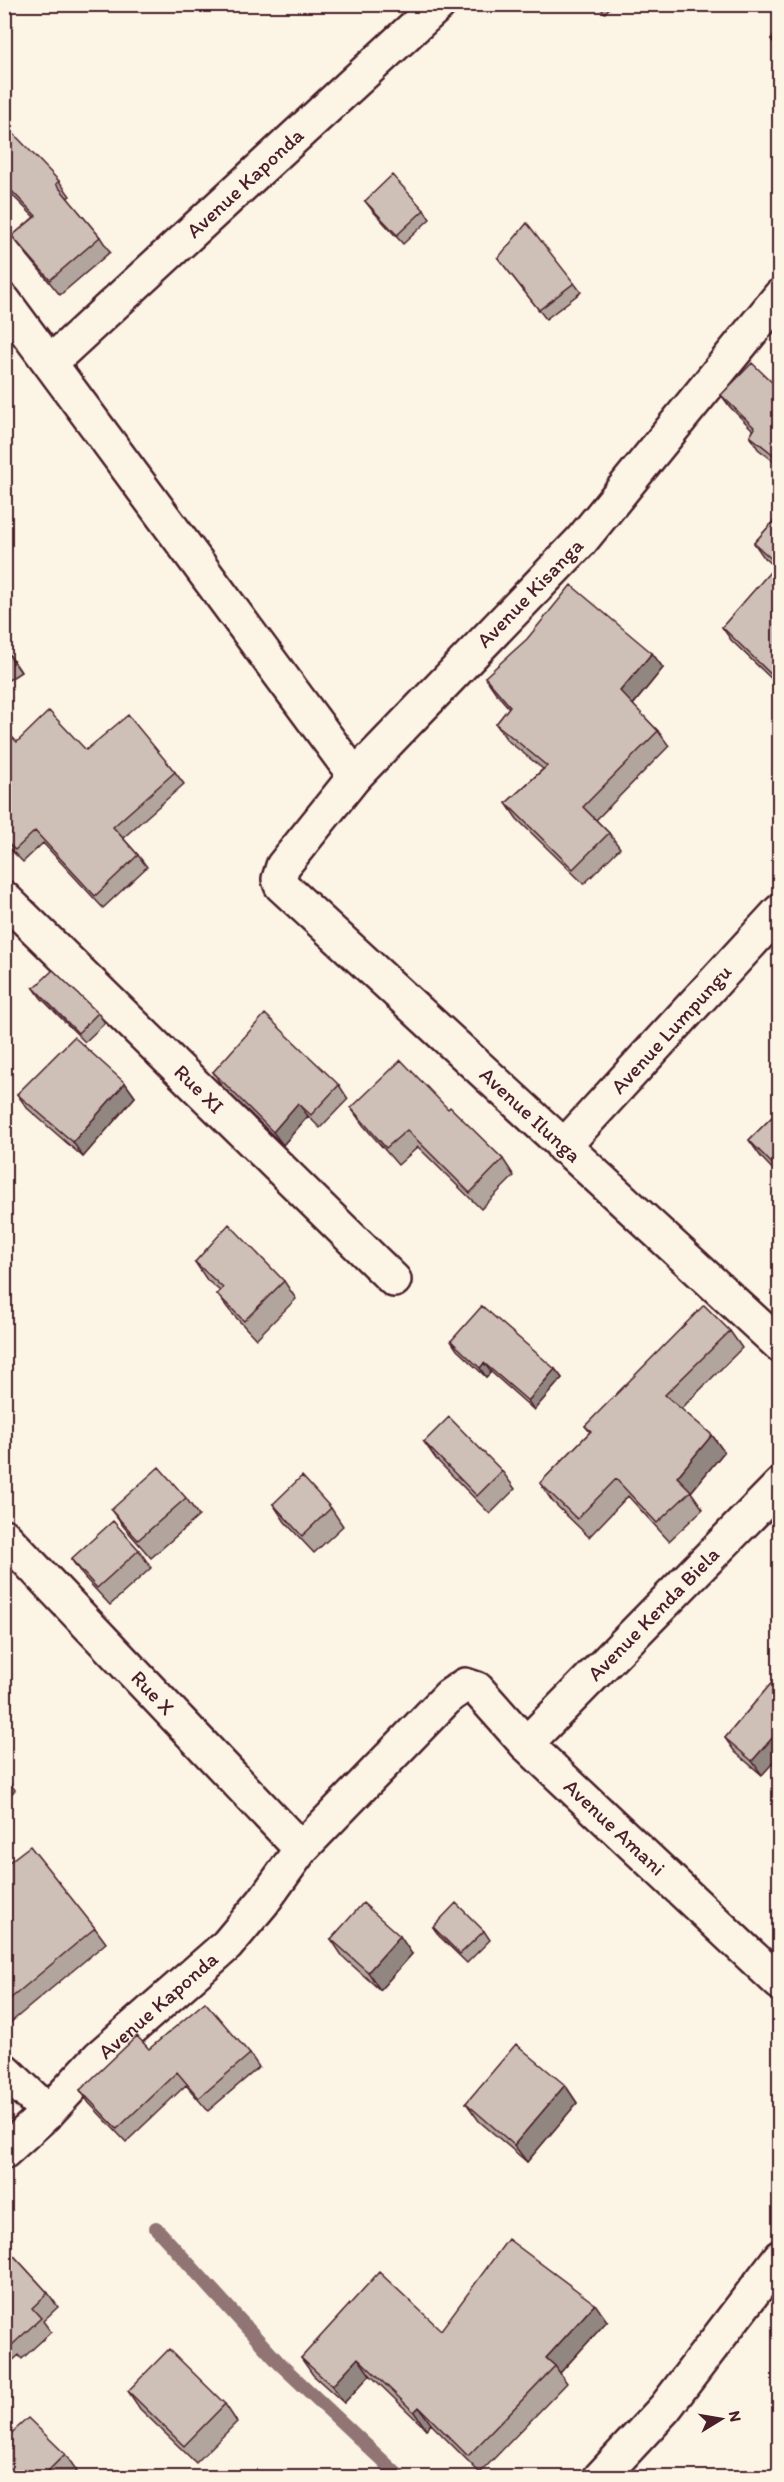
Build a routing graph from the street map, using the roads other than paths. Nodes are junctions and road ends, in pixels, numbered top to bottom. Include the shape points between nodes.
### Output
1 (439, 4) edge
2 (780, 296) edge
3 (4, 301) edge
4 (51, 362) junction
5 (355, 776) junction
6 (281, 885) joint
7 (4, 898) edge
8 (780, 911) edge
9 (563, 1147) junction
10 (394, 1280) dead end
11 (780, 1346) edge
12 (780, 1485) edge
13 (4, 1536) edge
14 (449, 1696) joint
15 (526, 1744) junction
16 (301, 1849) junction
17 (780, 1983) edge
18 (4, 2070) edge
19 (48, 2112) junction
20 (4, 2152) edge
21 (780, 2257) edge
22 (600, 2478) edge

1 - 4 street, Avenue Kaponda
2 - 5 street, Avenue Kisanga via 581,541
3 - 4 street
4 - 5 street
5 - 6 street, Avenue Kisanga via 283,866
6 - 9 street, Avenue Ilunga
7 - 10 street, Rue XI
8 - 9 street, Avenue Lumpungu
9 - 11 street, Avenue Ilunga
12 - 15 street, Avenue Kenda Biela
13 - 16 street, Rue X
14 - 15 street, Avenue Amani via 465,1685 477,1689
14 - 16 street, Avenue Kaponda
15 - 17 street, Avenue Amani
16 - 19 street, Avenue Kaponda via 227,1945 99,2057
18 - 19 street
19 - 20 street, Avenue Kaponda
21 - 22 street via 665,2408

